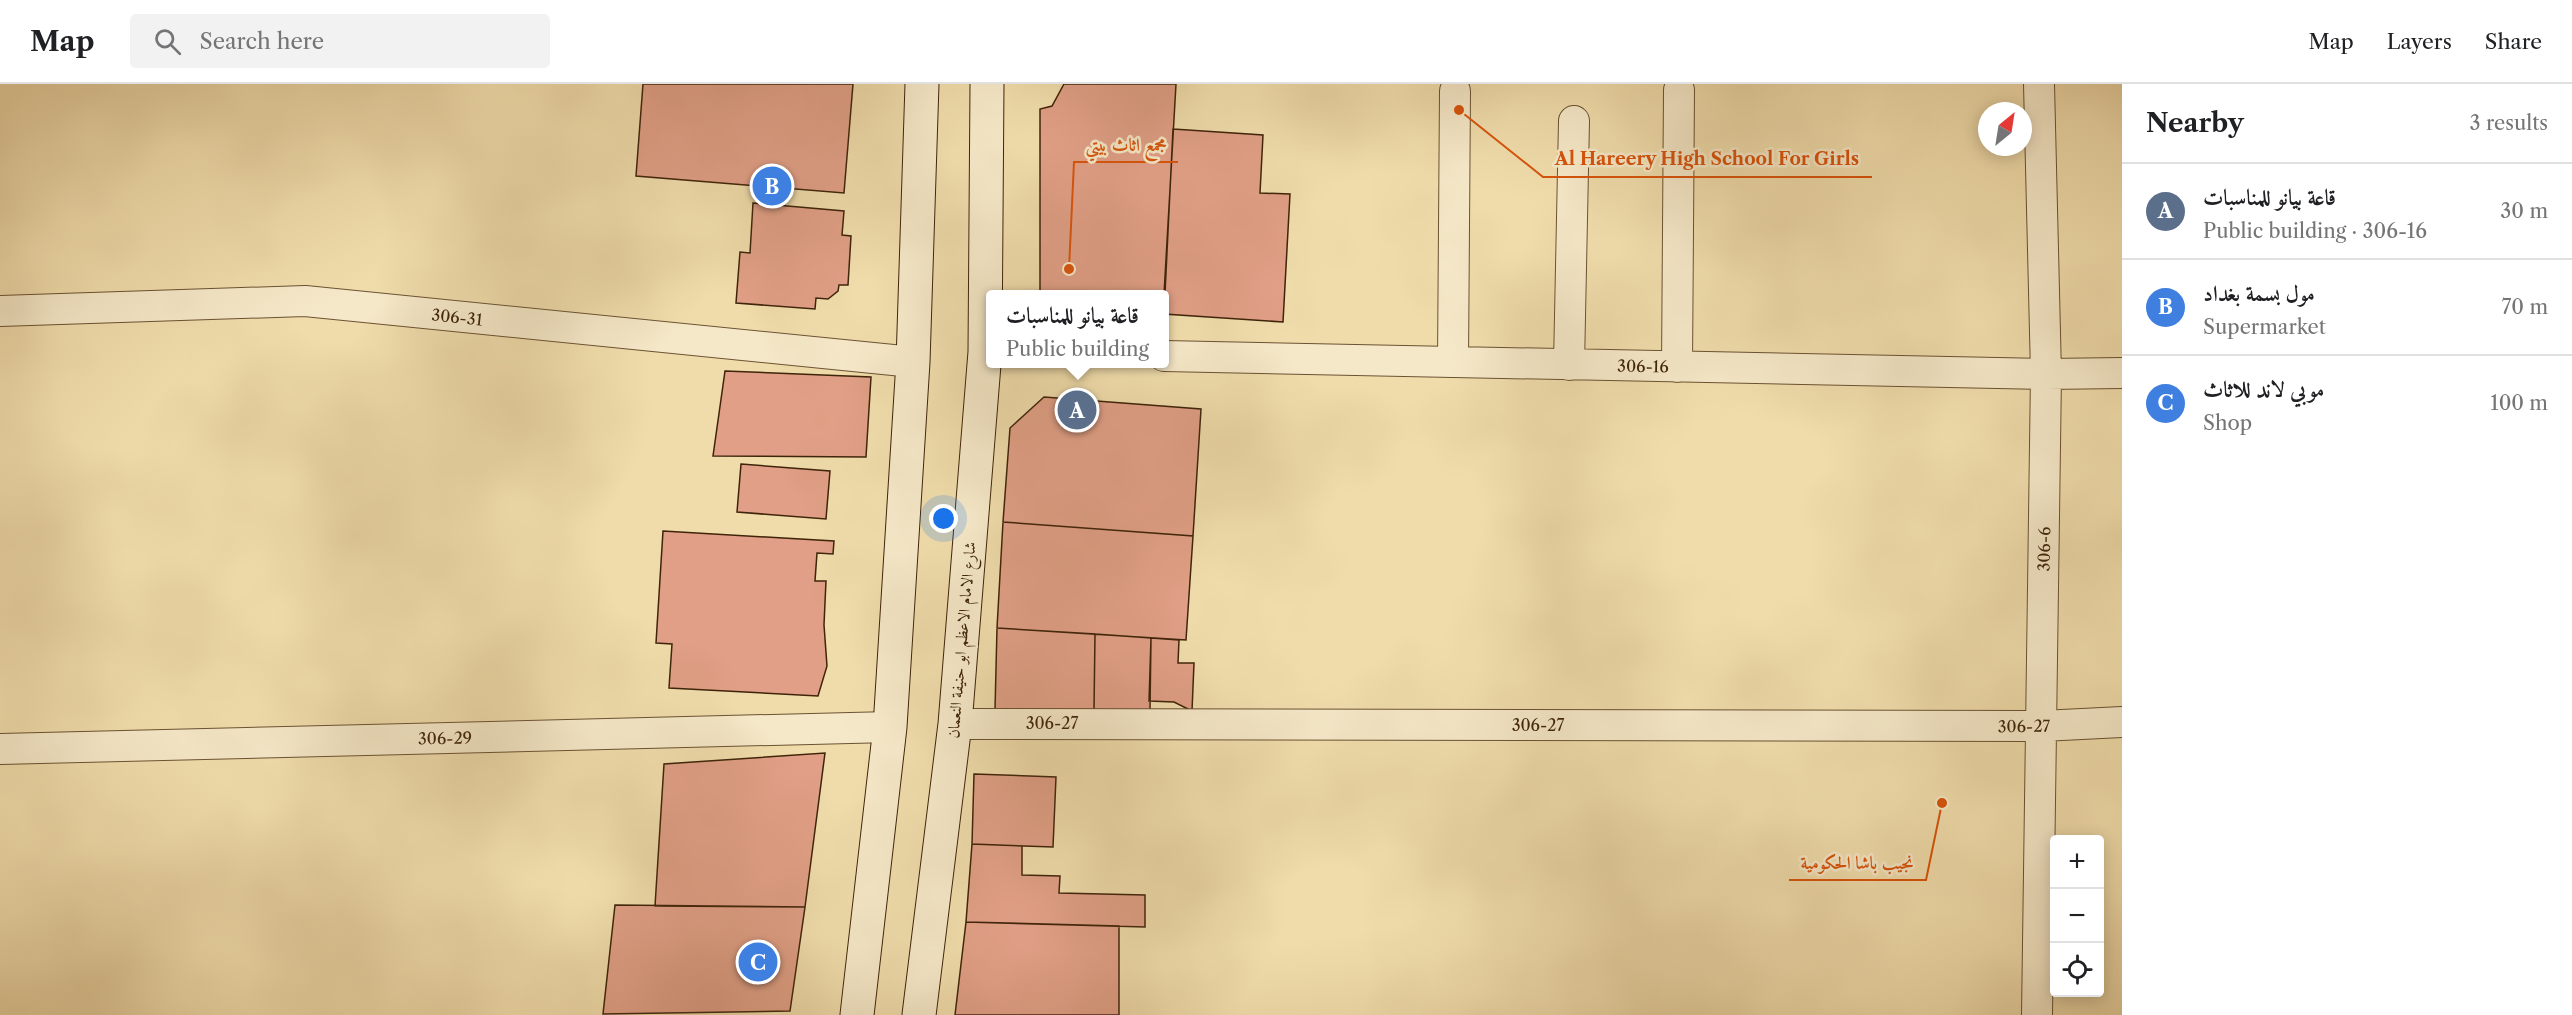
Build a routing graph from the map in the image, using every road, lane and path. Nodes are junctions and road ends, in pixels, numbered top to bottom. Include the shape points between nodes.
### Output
1 (922, 84) edge
2 (987, 84) edge
3 (2039, 84) edge
4 (1679, 90) dead end
5 (1455, 91) dead end
6 (1574, 121) dead end
7 (987, 290) edge
8 (0, 311) edge
9 (1169, 356) edge
10 (913, 362) junction
11 (1453, 362) junction
12 (986, 365) edge
13 (1569, 365) junction
14 (1677, 367) junction
15 (2122, 373) edge
16 (2046, 374) junction
17 (2122, 722) edge
18 (955, 724) junction
19 (2042, 726) junction
20 (890, 727) junction
21 (0, 749) edge
22 (857, 1015) edge
23 (919, 1015) edge
24 (2037, 1015) edge

1 - 10 main road
2 - 7 main road, شارع الامام الاعظم ابو حنيفة النعمان
3 - 16 street, 306-6
4 - 14 street
5 - 11 street
6 - 13 street
8 - 10 street, 306-31 via 304,301
9 - 11 street, 306-16
10 - 20 main road
11 - 13 street, 306-16
12 - 18 main road, شارع الامام الاعظم ابو حنيفة النعمان
13 - 14 street, 306-16
14 - 16 street, 306-16
15 - 16 street, 306-16
16 - 19 street, 306-6
17 - 19 street, 306-27
18 - 19 street, 306-27
18 - 23 main road, شارع الامام الاعظم ابو حنيفة النعمان
19 - 24 street, 306-6
20 - 21 street, 306-29
20 - 22 main road

